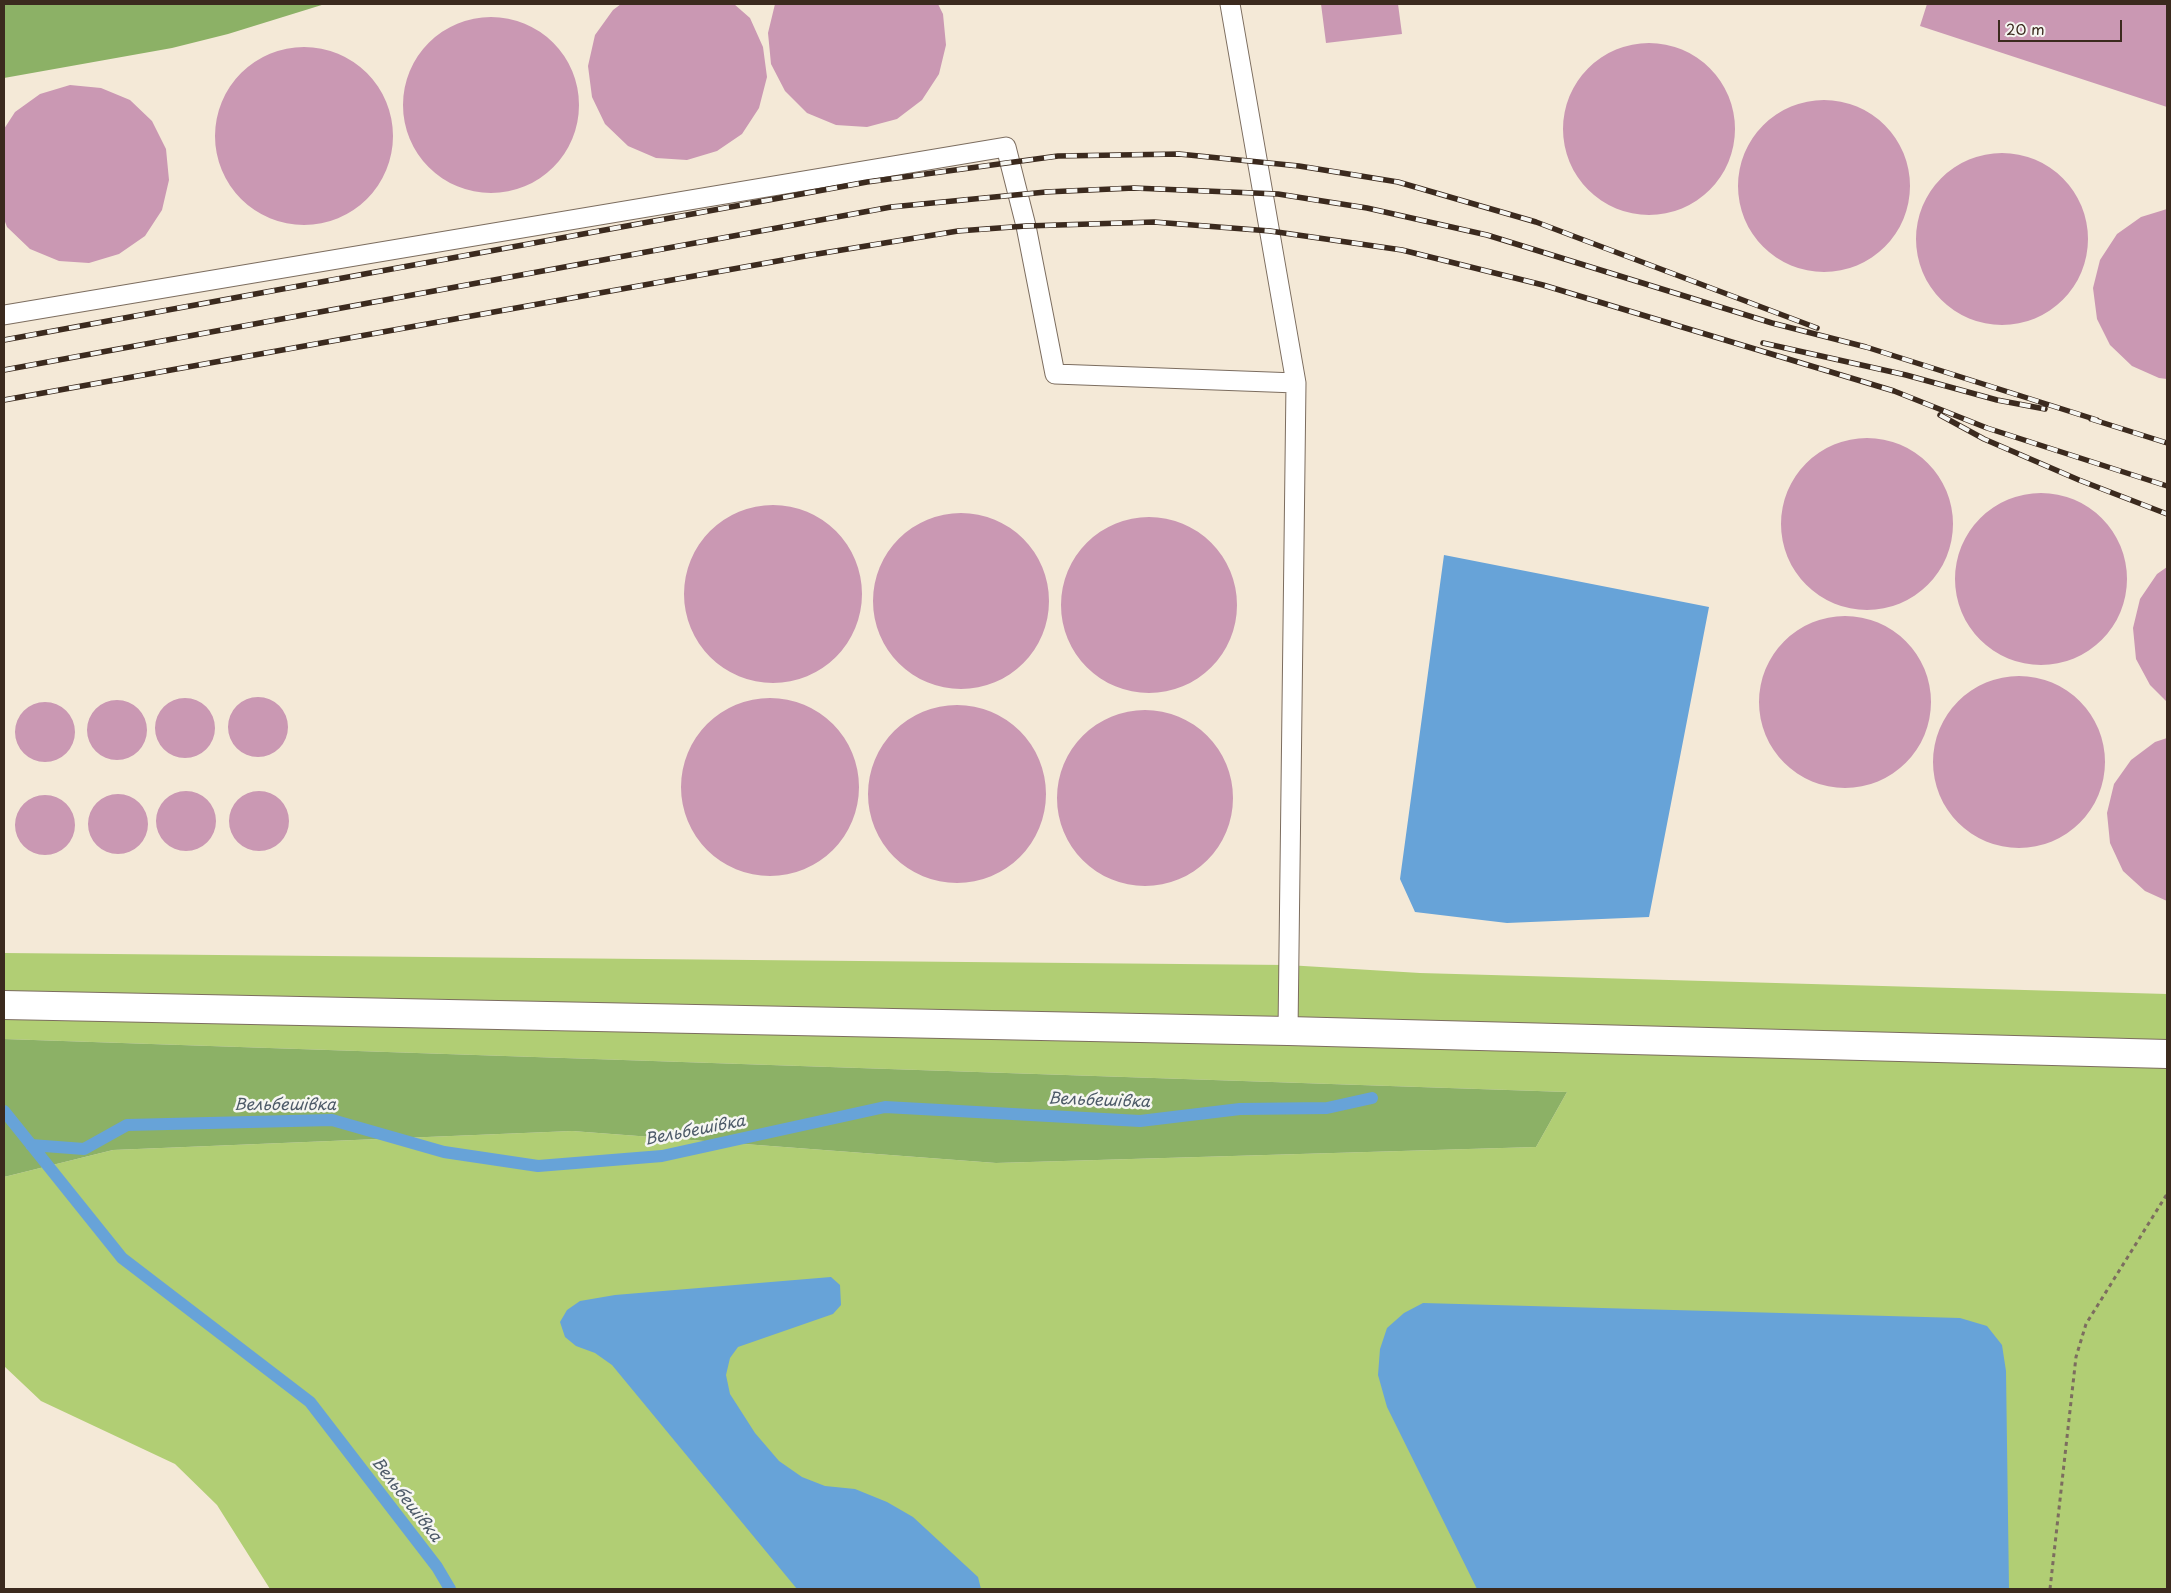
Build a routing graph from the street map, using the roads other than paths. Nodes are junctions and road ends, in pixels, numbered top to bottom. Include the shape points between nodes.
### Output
1 (1230, 4) edge
2 (4, 315) edge
3 (1296, 383) junction
4 (4, 1005) edge
5 (1288, 1031) junction
6 (2167, 1054) edge

1 - 3 lane
2 - 3 lane via 1006,147 1026,226 1055,374
3 - 5 lane
4 - 5 street
5 - 6 street

